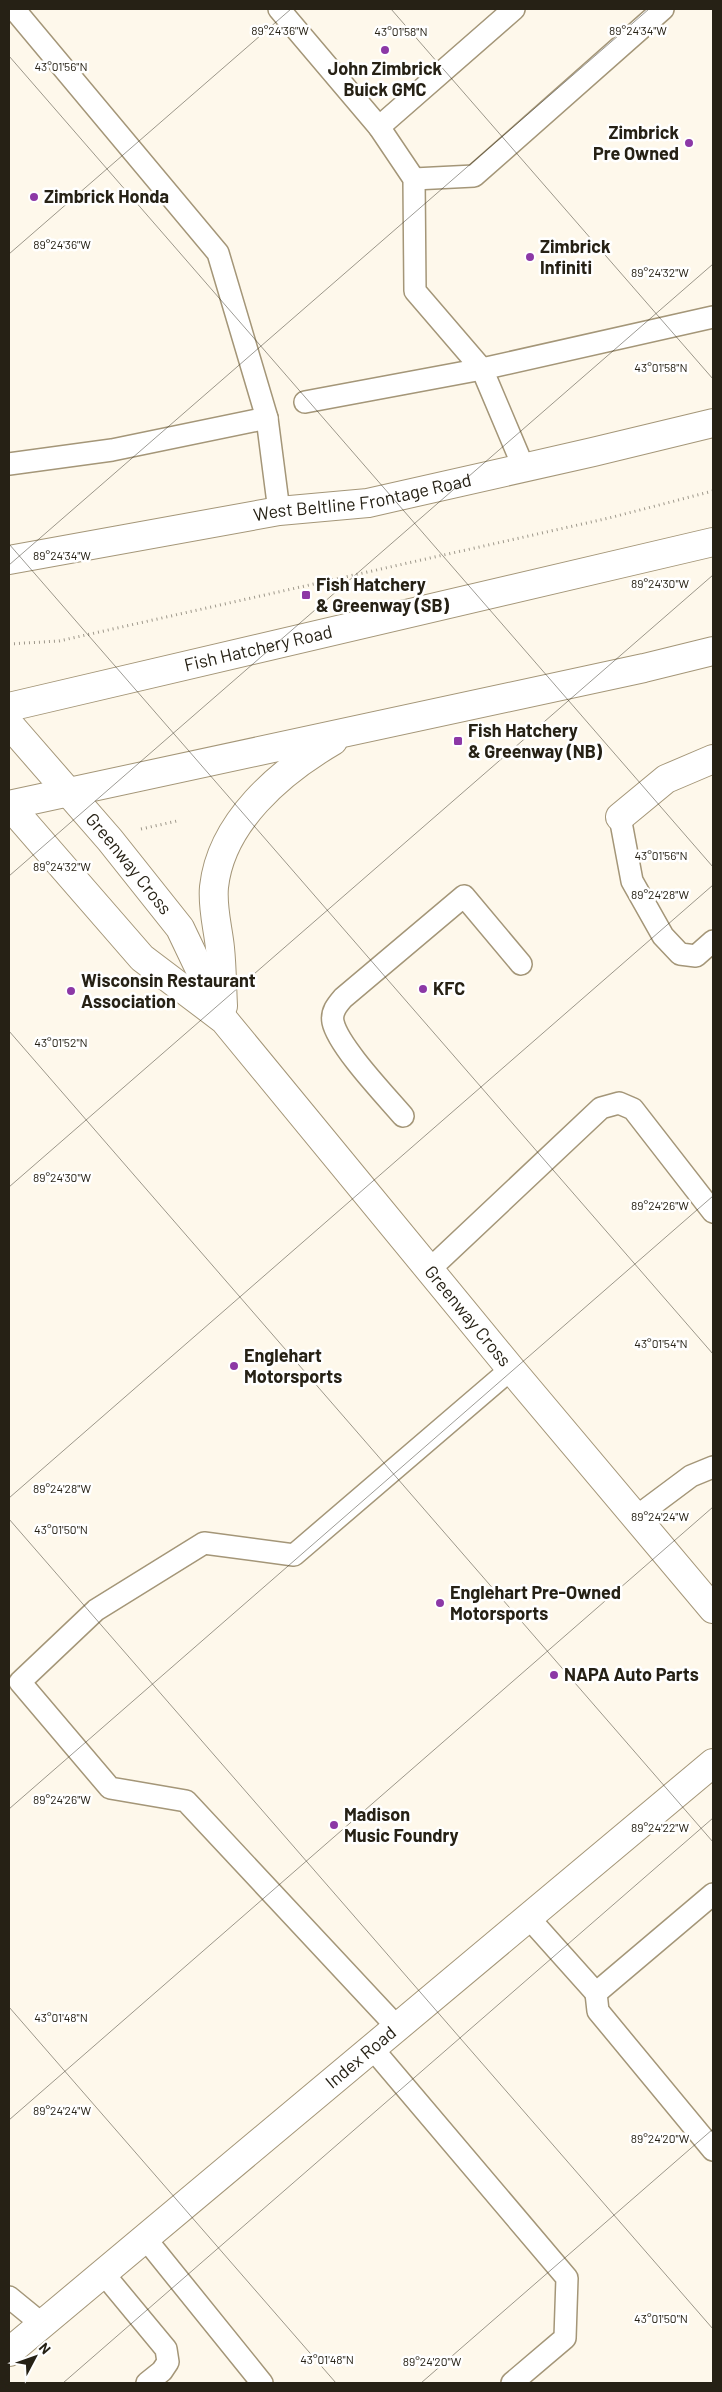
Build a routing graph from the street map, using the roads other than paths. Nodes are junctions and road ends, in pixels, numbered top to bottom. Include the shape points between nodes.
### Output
1 (14, 9) edge
2 (279, 9) edge
3 (514, 9) edge
4 (663, 9) edge
5 (379, 127) junction
6 (414, 179) junction
7 (713, 318) edge
8 (482, 368) junction
9 (305, 402) dead end
10 (267, 418) junction
11 (713, 423) edge
12 (9, 464) edge
13 (523, 466) junction
14 (279, 511) junction
15 (713, 542) edge
16 (9, 560) edge
17 (713, 651) edge
18 (9, 707) edge
19 (9, 724) edge
20 (363, 728) junction
21 (713, 759) edge
22 (69, 793) junction
23 (9, 805) edge
24 (620, 817) joint
25 (713, 941) edge
26 (521, 964) dead end
27 (224, 1020) junction
28 (403, 1116) dead end
29 (713, 1212) edge
30 (429, 1270) junction
31 (511, 1369) junction
32 (713, 1467) edge
33 (636, 1518) junction
34 (713, 1609) edge
35 (713, 1763) edge
36 (713, 1894) edge
37 (528, 1917) junction
38 (596, 1993) junction
39 (397, 2027) junction
40 (372, 2048) junction
41 (713, 2150) edge
42 (145, 2238) junction
43 (103, 2272) junction
44 (9, 2297) edge
45 (42, 2324) junction
46 (9, 2352) edge
47 (147, 2383) edge
48 (262, 2383) edge
49 (512, 2383) edge

1 - 10 lane via 218,253
2 - 5 lane
3 - 5 lane
4 - 6 lane via 474,176
5 - 6 lane
6 - 8 lane via 415,291
7 - 8 lane
8 - 9 lane
8 - 13 lane
10 - 12 lane via 112,450
10 - 14 lane
11 - 13 street, West Beltline Frontage Road
13 - 14 street, West Beltline Frontage Road via 368,503
14 - 16 street, West Beltline Frontage Road
15 - 18 street, Fish Hatchery Road
17 - 20 street
19 - 22 street, Greenway Cross
20 - 22 street
20 - 27 street via 333,740 289,770 248,811 228,843 218,865 214,889
21 - 24 street via 666,780
22 - 23 street
22 - 27 street, Greenway Cross via 180,928
23 - 27 street, Greenway Cross via 142,958
24 - 25 lane via 632,881 664,936 680,954 696,956
26 - 28 lane via 464,896 342,998 333,1010 333,1022 343,1043
27 - 30 street, Greenway Cross
29 - 30 lane via 633,1109 619,1103 601,1108
30 - 31 street, Greenway Cross
31 - 33 street, Greenway Cross
31 - 39 lane via 294,1555 204,1543 96,1610 20,1682 110,1788 186,1801
32 - 33 lane via 691,1476
33 - 34 street, Greenway Cross
35 - 37 street, Index Road
36 - 38 lane
37 - 38 lane
37 - 39 street, Index Road
38 - 41 lane via 598,2011
39 - 40 street, Index Road
40 - 42 street, Index Road
40 - 49 lane via 567,2278 565,2338
42 - 43 street, Index Road
42 - 48 lane
43 - 45 street, Index Road
43 - 47 lane via 166,2349 168,2362
44 - 45 lane
45 - 46 street, Index Road

